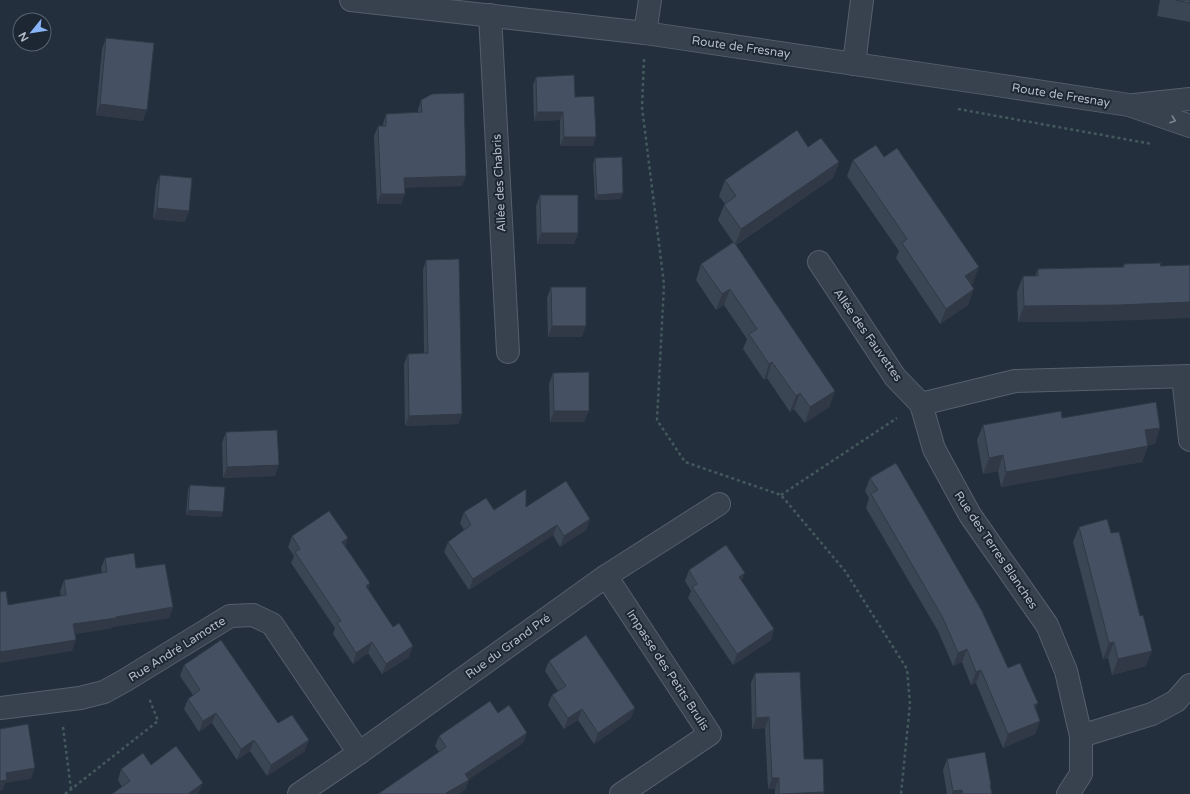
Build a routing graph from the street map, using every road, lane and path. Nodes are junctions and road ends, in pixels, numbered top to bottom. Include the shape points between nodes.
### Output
1 (351, 0) edge
2 (650, 0) edge
3 (862, 0) edge
4 (490, 15) junction
5 (645, 33) junction
6 (854, 64) junction
7 (1190, 99) edge
8 (1129, 105) junction
9 (1190, 126) edge
10 (818, 262) dead end
11 (508, 352) dead end
12 (1187, 376) edge
13 (921, 404) junction
14 (1190, 440) edge
15 (781, 495) junction
16 (719, 504) dead end
17 (606, 576) junction
18 (138, 672) junction
19 (1190, 685) edge
20 (60, 700) junction
21 (0, 708) edge
22 (1082, 736) junction
23 (359, 753) junction
24 (71, 790) junction
25 (65, 794) edge
26 (299, 794) edge
27 (621, 794) edge
28 (901, 794) edge
29 (1068, 794) edge

1 - 4 street, Route de Fresnay
2 - 5 street
3 - 6 street
4 - 5 street, Route de Fresnay
4 - 11 street, Allée des Chabris
5 - 6 street, Route de Fresnay
5 - 15 path via 642,107 664,284 657,420 685,462
6 - 8 street, Route de Fresnay
7 - 8 street, Route de Fresnay
8 -> 9 street, Route de Fresnay
10 - 13 street, Allée des Fauvettes via 895,377
12 - 13 street via 1016,381
12 - 14 street
13 - 15 path
13 - 22 street, Rue des Terres Blanches via 934,449 970,515 1047,625 1066,671
15 - 28 path via 845,571 907,670 910,704
16 - 17 street, Rue du Grand Pré
17 - 23 street, Rue du Grand Pré
17 - 27 street, Impasse des Petits Brulis via 710,734
18 - 20 street, Rue André Lamotte via 104,692
18 - 23 street, Rue André Lamotte via 230,616 253,615 272,624
18 - 24 path via 158,721
19 - 22 street via 1176,701 1152,714
20 - 21 street, Rue André Lamotte
20 - 24 path
22 - 29 street, Rue des Terres Blanches via 1081,774
23 - 26 street, Rue du Grand Pré
24 - 25 path

